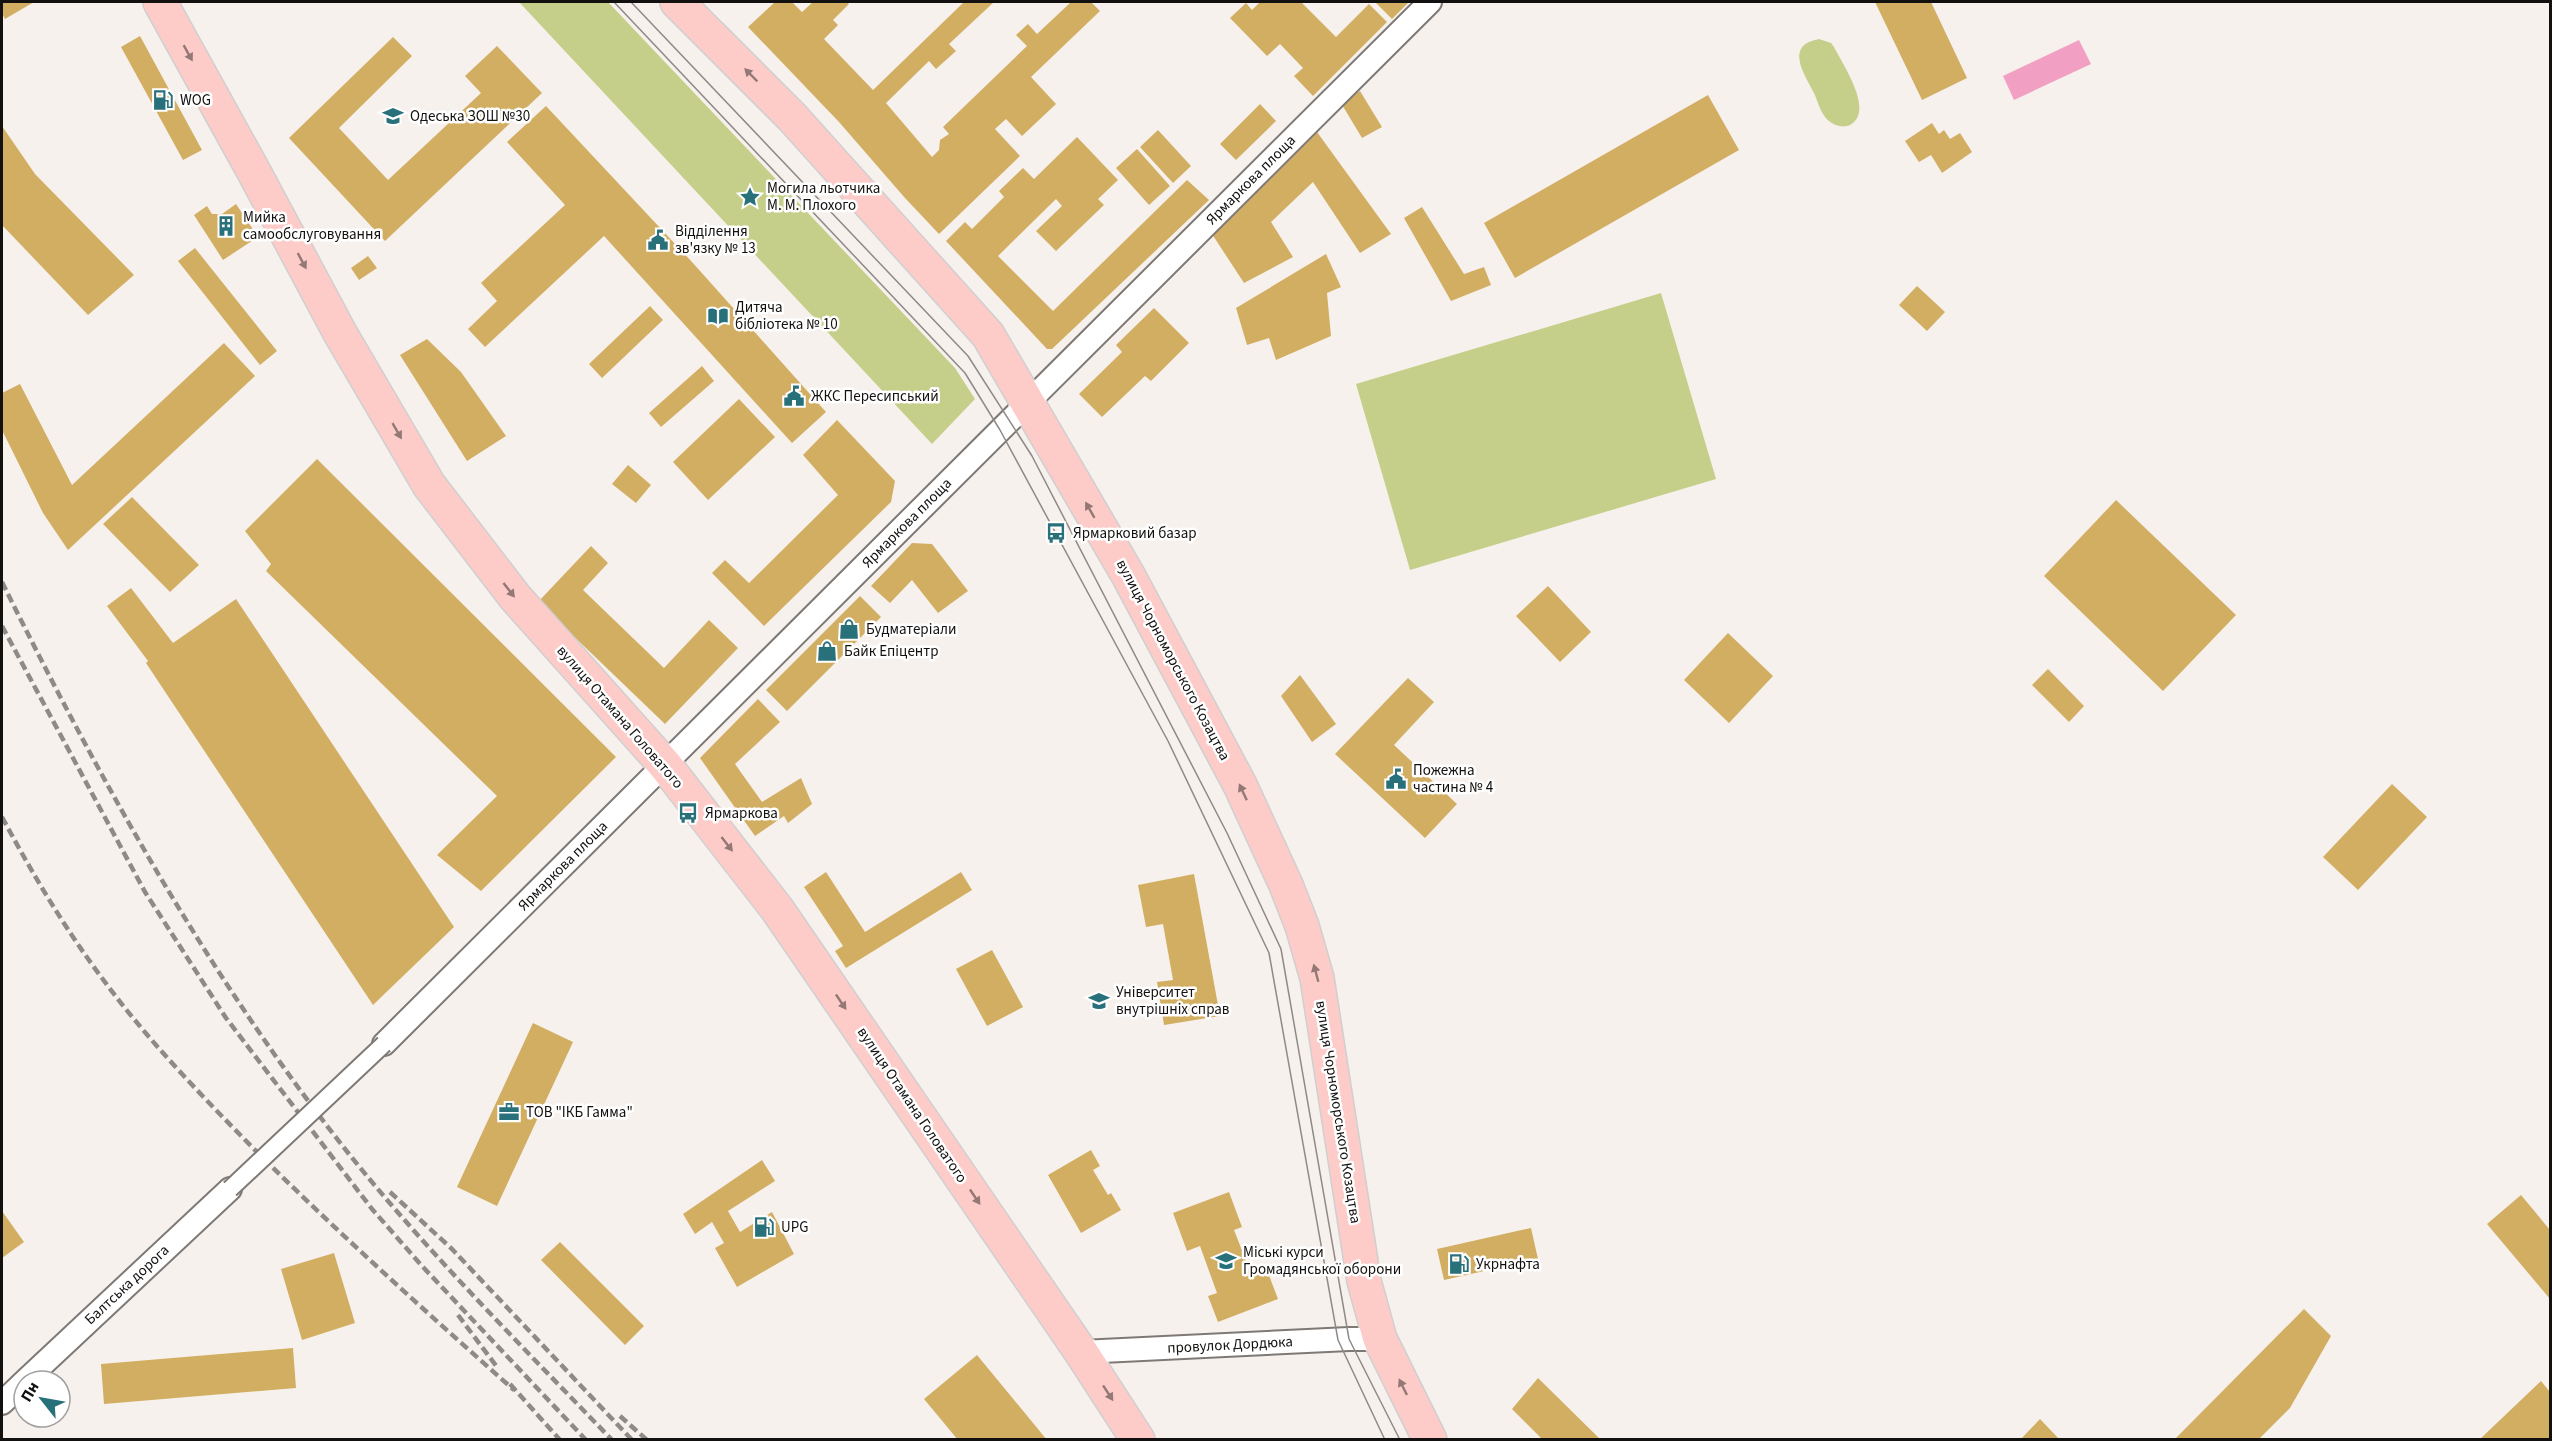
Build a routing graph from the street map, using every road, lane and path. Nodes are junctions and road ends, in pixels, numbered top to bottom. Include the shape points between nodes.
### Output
1 (160, 2) edge
2 (677, 2) edge
3 (1430, 2) edge
4 (1028, 403) junction
5 (665, 765) junction
6 (384, 1044) joint
7 (230, 1189) joint
8 (1380, 1339) junction
9 (1081, 1352) junction
10 (39, 1369) edge
11 (1138, 1440) edge
12 (1430, 1440) edge

1 -> 5 main road, вулиця Отамана Головатого via 340,333 429,484 515,597
4 -> 2 main road, вулиця Чорноморського Козацтва via 983,328 792,117
3 - 4 street, Ярмаркова площа
4 - 5 street, Ярмаркова площа
8 -> 4 main road, вулиця Чорноморського Козацтва via 1364,1281 1317,978 1302,926 1240,785 1128,575
5 - 6 street, Ярмаркова площа
5 -> 9 main road, вулиця Отамана Головатого via 777,909
6 - 7 street, bridge
7 - 10 street, Балтська дорога
8 - 9 street, провулок Дордюка
12 -> 8 main road, вулиця Чорноморського Козацтва
9 -> 11 main road, вулиця Отамана Головатого

